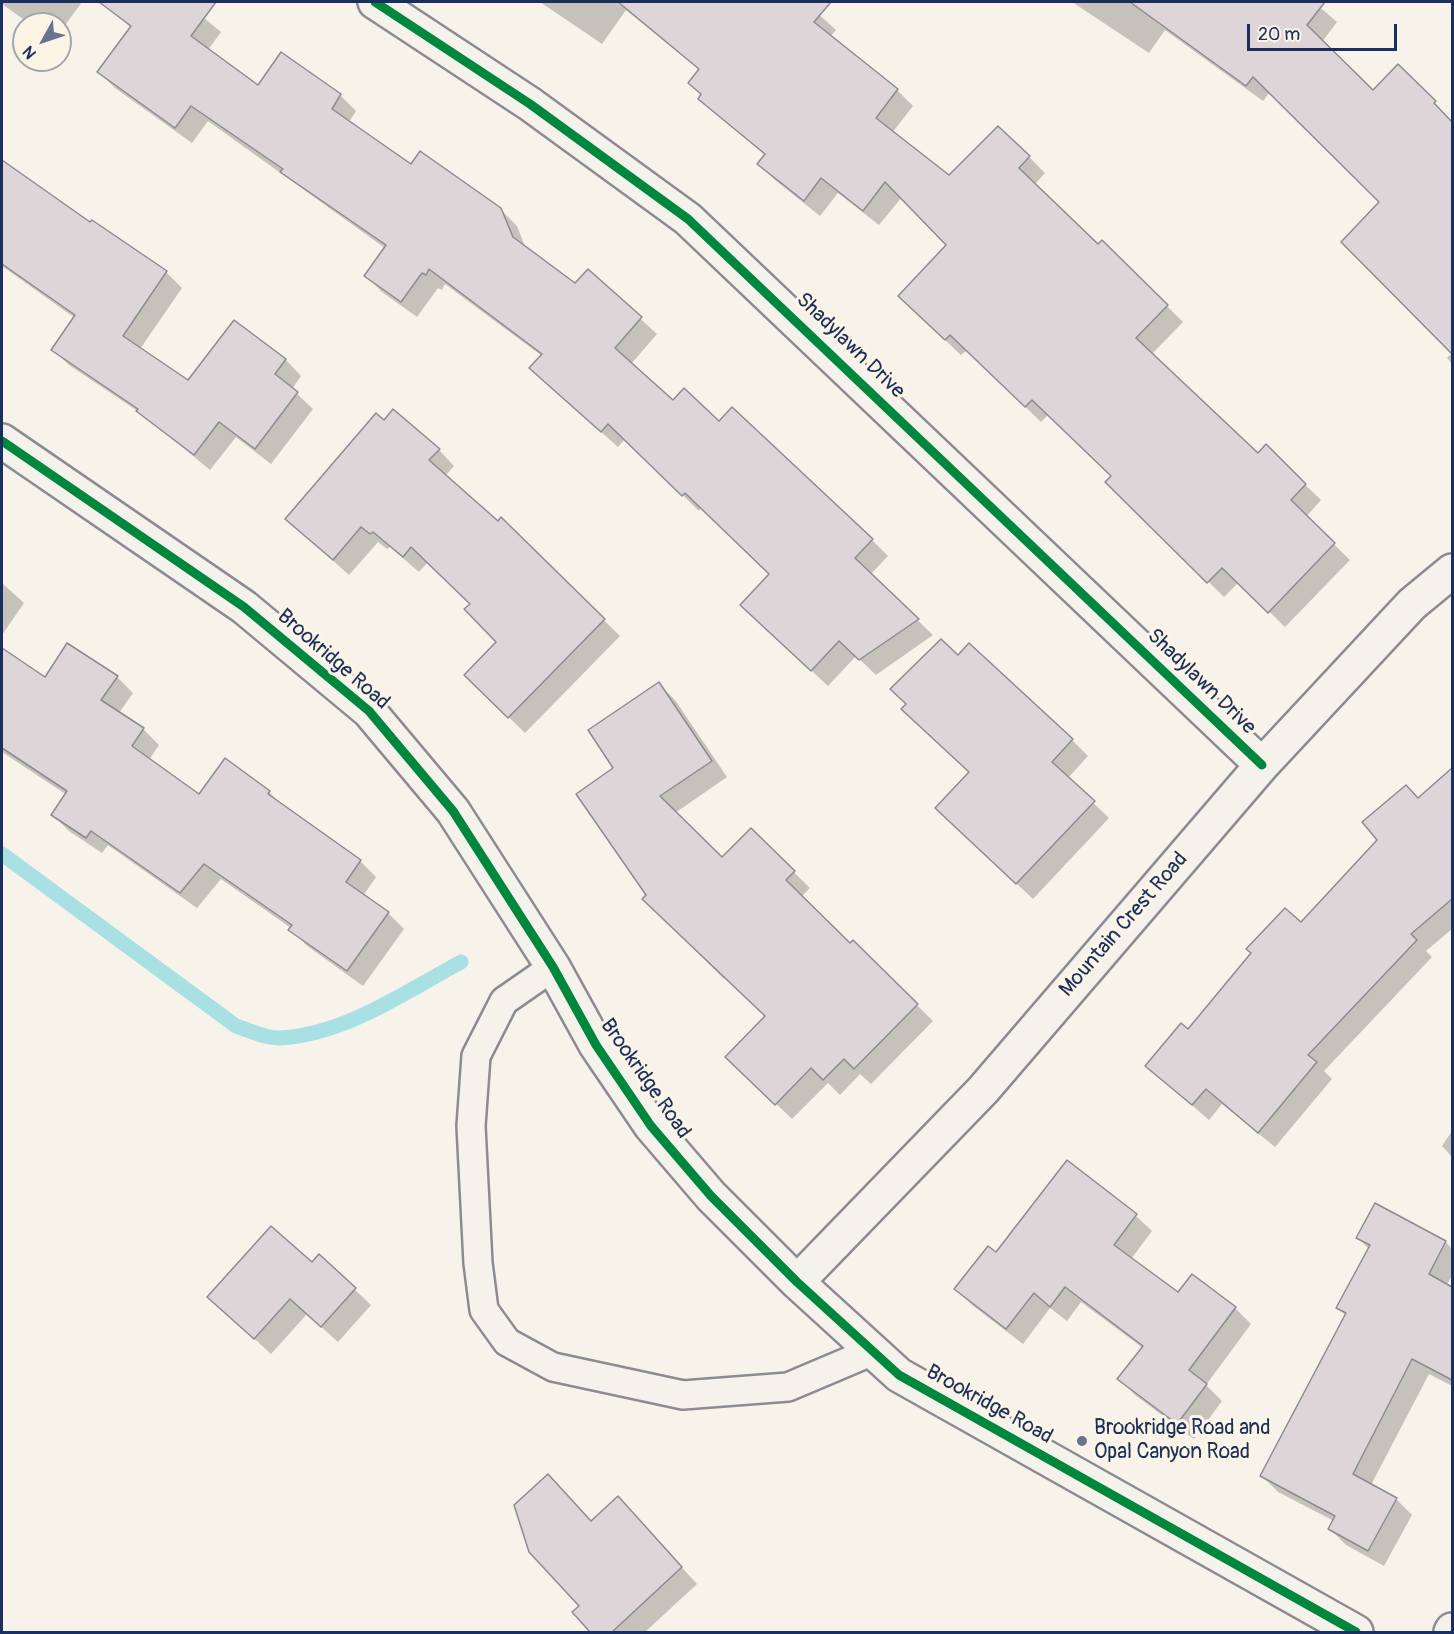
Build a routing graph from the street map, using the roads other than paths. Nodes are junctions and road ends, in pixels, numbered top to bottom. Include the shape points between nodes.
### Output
1 (375, 2) edge
2 (2, 441) edge
3 (1452, 571) edge
4 (1262, 765) junction
5 (553, 967) junction
6 (797, 1282) junction
7 (873, 1351) junction
8 (1356, 1632) edge

1 - 4 street, Shadylawn Drive via 530,104 688,219
2 - 5 street, Brookridge Road via 244,607 369,711 453,811
3 - 4 street, Mountain Crest Road via 1412,604
4 - 6 street, Mountain Crest Road via 983,1090
5 - 6 street, Brookridge Road via 596,1046 651,1126 711,1196
5 - 7 lane via 504,1001 476,1056 471,1126 478,1263 484,1310 507,1342 553,1367 683,1395 788,1387
6 - 7 street, Brookridge Road
7 - 8 street, Brookridge Road via 899,1375

